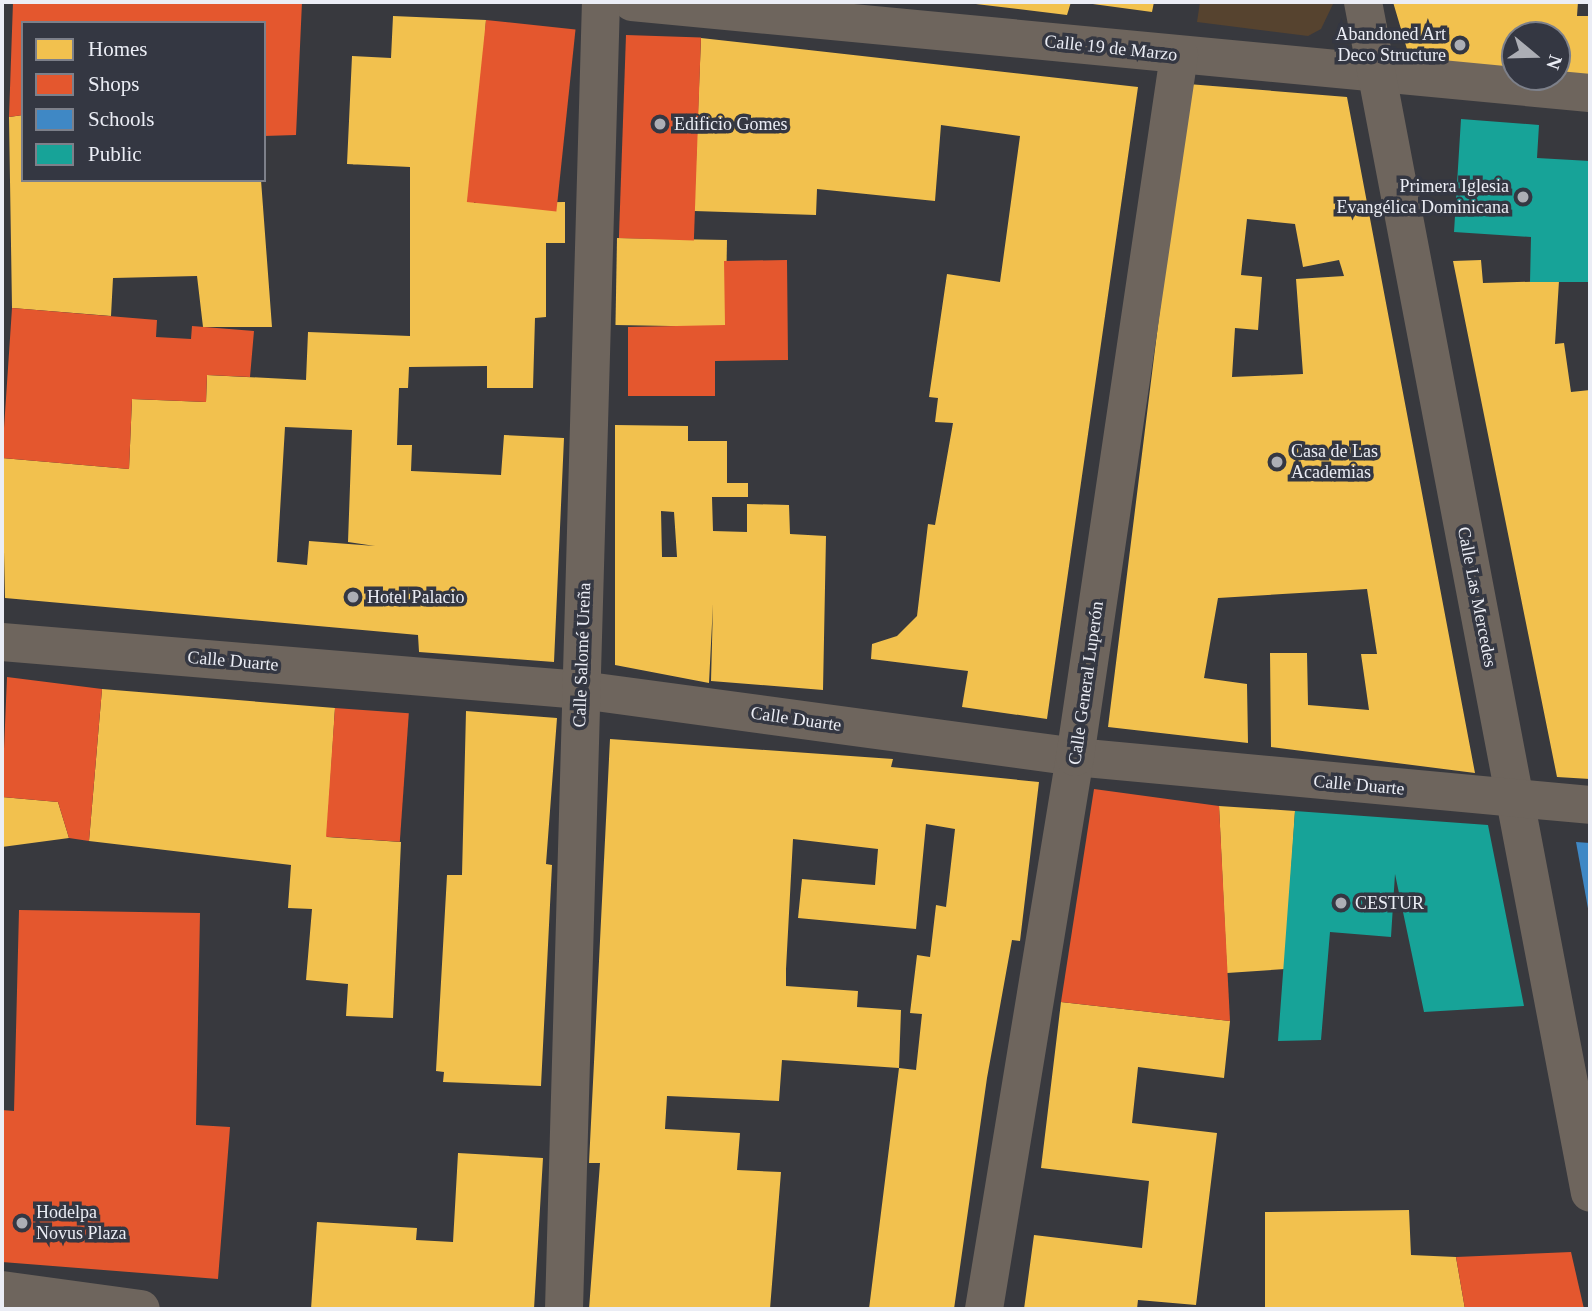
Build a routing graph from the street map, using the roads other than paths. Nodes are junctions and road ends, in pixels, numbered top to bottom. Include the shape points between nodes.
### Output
1 (601, 2) edge
2 (632, 2) edge
3 (1363, 2) edge
4 (1178, 55) junction
5 (1377, 72) junction
6 (1590, 93) edge
7 (2, 642) edge
8 (581, 690) junction
9 (1075, 758) junction
10 (1516, 800) junction
11 (1590, 805) edge
12 (1590, 1193) edge
13 (2, 1290) edge
14 (141, 1309) edge
15 (564, 1309) edge
16 (984, 1309) edge

1 - 8 street, Calle Salomé Ureña
2 - 4 street, Calle 19 de Marzo
3 - 5 street, Calle Las Mercedes
4 - 5 street, Calle 19 de Marzo
4 - 9 street, Calle General Luperón
5 - 6 street, Calle 19 de Marzo
5 - 10 street, Calle Las Mercedes
7 - 8 street, Calle Duarte
8 - 9 street, Calle Duarte
8 - 15 street, Calle Salomé Ureña
9 - 10 street, Calle Duarte
9 - 16 street, Calle General Luperón
10 - 11 street, Calle Duarte
10 - 12 street, Calle Las Mercedes
13 - 14 street

